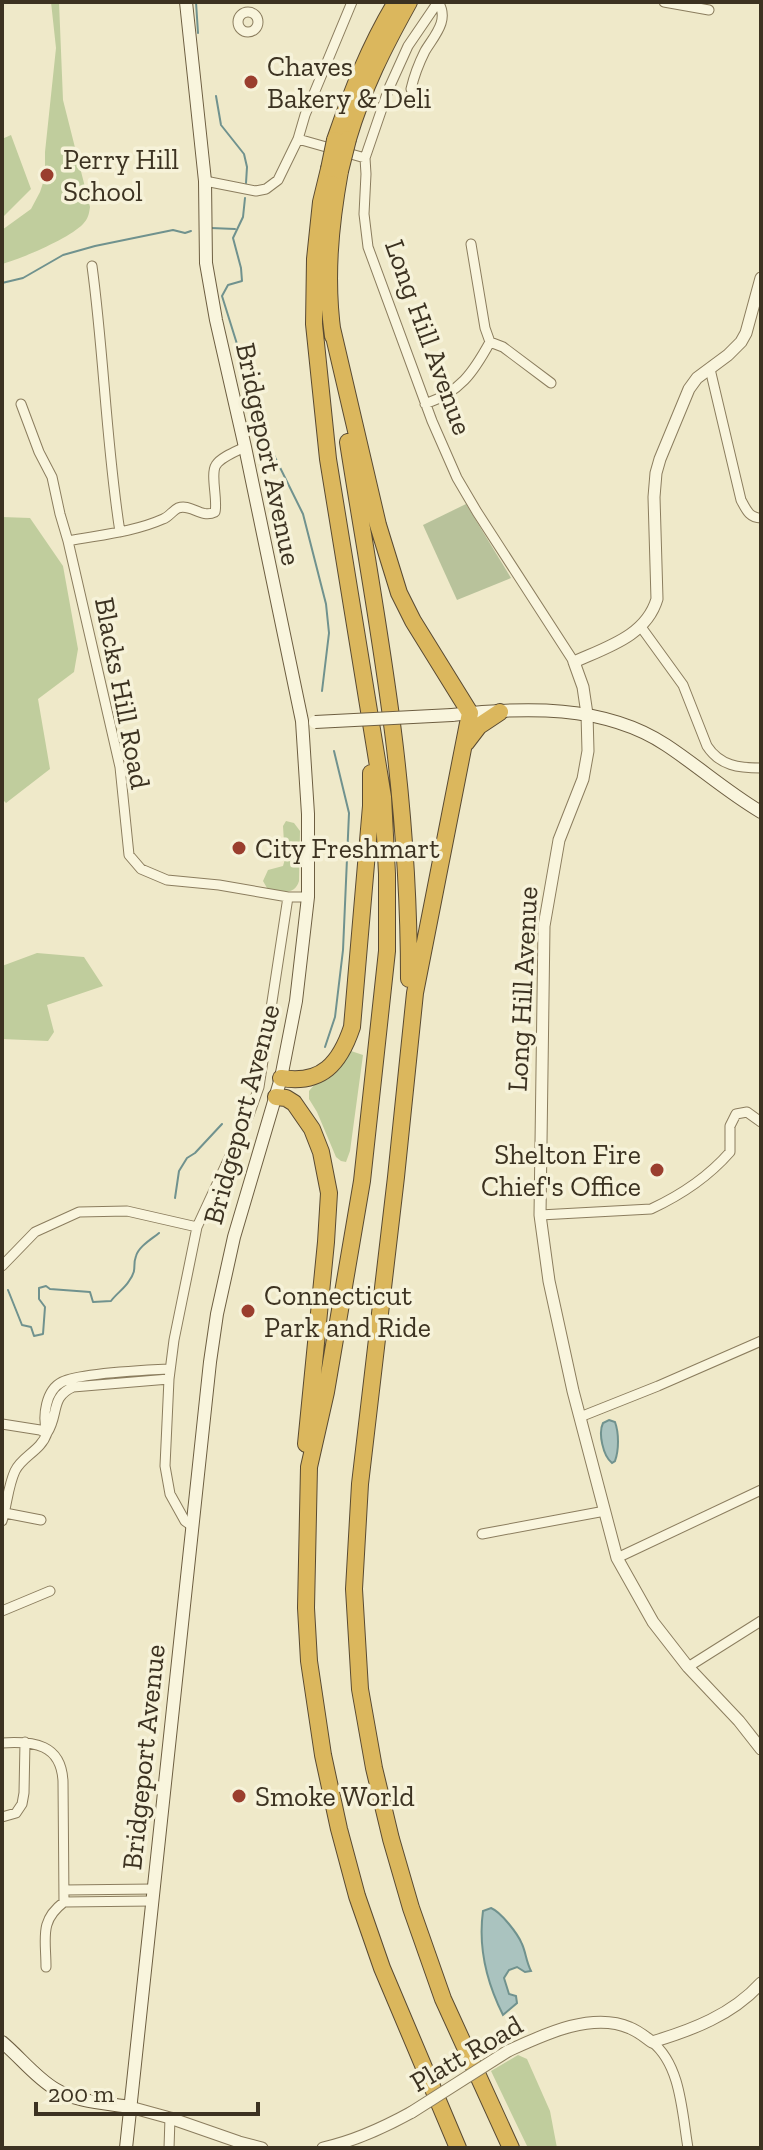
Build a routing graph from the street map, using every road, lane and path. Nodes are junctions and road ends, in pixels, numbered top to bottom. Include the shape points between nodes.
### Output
1 (186, 2) edge
2 (257, 2) edge
3 (352, 2) edge
4 (396, 2) edge
5 (409, 2) edge
6 (438, 2) edge
7 (664, 2) edge
8 (709, 10) dead end
9 (253, 13) dead end
10 (420, 102) dead end
11 (298, 139) junction
12 (342, 140) junction
13 (365, 158) junction
14 (334, 170) junction
15 (205, 181) junction
16 (471, 244) dead end
17 (92, 266) dead end
18 (761, 278) edge
19 (332, 328) junction
20 (490, 342) junction
21 (710, 369) junction
22 (551, 383) dead end
23 (21, 404) dead end
24 (425, 404) junction
25 (245, 447) junction
26 (761, 518) edge
27 (120, 532) junction
28 (68, 541) junction
29 (641, 627) junction
30 (574, 662) junction
31 (368, 707) junction
32 (500, 712) junction
33 (470, 713) junction
34 (587, 714) junction
35 (302, 721) junction
36 (463, 748) junction
37 (761, 768) edge
38 (761, 812) edge
39 (288, 897) junction
40 (308, 897) junction
41 (408, 1063) junction
42 (281, 1078) junction
43 (276, 1097) junction
44 (761, 1122) edge
45 (540, 1215) junction
46 (197, 1227) junction
47 (2, 1266) edge
48 (761, 1341) edge
49 (169, 1374) junction
50 (580, 1417) junction
51 (2, 1424) edge
52 (47, 1433) junction
53 (309, 1467) junction
54 (761, 1490) edge
55 (605, 1511) junction
56 (3, 1517) edge
57 (41, 1520) dead end
58 (192, 1526) junction
59 (482, 1534) dead end
60 (617, 1558) junction
61 (50, 1591) dead end
62 (2, 1613) edge
63 (761, 1621) edge
64 (688, 1667) junction
65 (25, 1742) junction
66 (2, 1743) edge
67 (761, 1749) edge
68 (2, 1817) edge
69 (64, 1890) junction
70 (153, 1895) junction
71 (64, 1902) junction
72 (46, 1967) dead end
73 (761, 1983) edge
74 (2, 2042) edge
75 (652, 2042) junction
76 (130, 2107) junction
77 (170, 2118) junction
78 (126, 2148) edge
79 (169, 2148) edge
80 (262, 2148) edge
81 (323, 2148) edge
82 (458, 2148) edge
83 (511, 2148) edge
84 (688, 2148) edge

1 - 15 main road, Bridgeport Avenue
2 - 9 street
3 - 11 street
4 - 12 highway via 356,79
5 - 12 highway
6 - 10 street via 442,19 411,89
6 - 13 street, Long Hill Avenue via 408,46
7 - 8 street
11 - 13 street
11 - 15 street via 287,165 266,189
12 - 14 highway, bridge
13 - 24 street, Long Hill Avenue via 368,247
14 - 19 highway
14 - 31 highway via 321,202 314,324 328,459
15 - 25 main road, Bridgeport Avenue via 206,263
16 - 20 street
17 - 27 street
18 - 21 street via 741,342
19 - 33 highway via 399,593
19 - 41 highway via 395,747 409,916
20 - 22 street
20 - 24 street via 460,386
21 - 26 street via 741,500 747,512
21 - 29 street via 689,389 656,473 657,599
23 - 28 street, Blacks Hill Road via 52,477
24 - 30 street, Long Hill Avenue via 477,512
25 - 27 street via 216,464 215,512 177,508 167,518
25 - 35 main road, Bridgeport Avenue
27 - 28 street
28 - 39 street, Blacks Hill Road via 120,767 129,855 141,869 167,880
29 - 30 street
29 - 37 street via 683,685 713,755 738,768
30 - 34 street, Long Hill Avenue
31 - 42 highway via 371,806 352,1027 340,1056 329,1067 316,1076
31 - 53 highway via 383,797 387,951 362,1181
32 - 33 main road
32 - 34 main road
32 - 36 highway via 479,726
33 - 35 main road, bridge
33 - 36 highway
34 - 38 main road via 665,744
34 - 45 street, Long Hill Avenue via 583,779 559,840 544,926
35 - 40 main road, Bridgeport Avenue
36 - 41 highway via 420,959
39 - 40 street
39 - 46 street via 259,1087
40 - 42 main road, Bridgeport Avenue
41 - 83 highway via 360,1484 356,1651 374,1768 411,1908 443,1999
42 - 43 main road, Bridgeport Avenue
43 - 53 highway via 294,1103 312,1129 329,1193 305,1443
43 - 58 main road, Bridgeport Avenue via 217,1314
44 - 45 street via 747,1112 736,1114 730,1126 730,1152 720,1164 651,1209
45 - 50 street, Long Hill Avenue
46 - 47 street via 127,1211 79,1212 35,1232
46 - 49 street
48 - 50 street
49 - 52 street via 62,1382 49,1397
49 - 58 street via 167,1483
50 - 55 street, Long Hill Avenue
51 - 52 street
52 - 56 street via 16,1468
53 - 82 highway via 309,1661 339,1829 382,1968
54 - 60 street
55 - 59 street
55 - 60 street, Long Hill Avenue
56 - 57 street
58 - 70 main road, Bridgeport Avenue
60 - 64 street, Long Hill Avenue via 653,1622
61 - 62 street
63 - 64 street
64 - 67 street, Long Hill Avenue
65 - 66 street
65 - 68 street via 22,1804 16,1813
65 - 69 street via 50,1751 63,1770
69 - 70 street
69 - 71 street
70 - 71 street
70 - 76 main road, Bridgeport Avenue
71 - 72 street via 46,1922
73 - 75 street via 719,2017
74 - 76 main road via 53,2088
75 - 81 street, Platt Road, bridge via 629,2027 598,2022 546,2035 508,2051 365,2136
75 - 84 street via 671,2068
76 - 77 street
76 - 78 main road, Bridgeport Avenue
77 - 79 street
77 - 80 street

